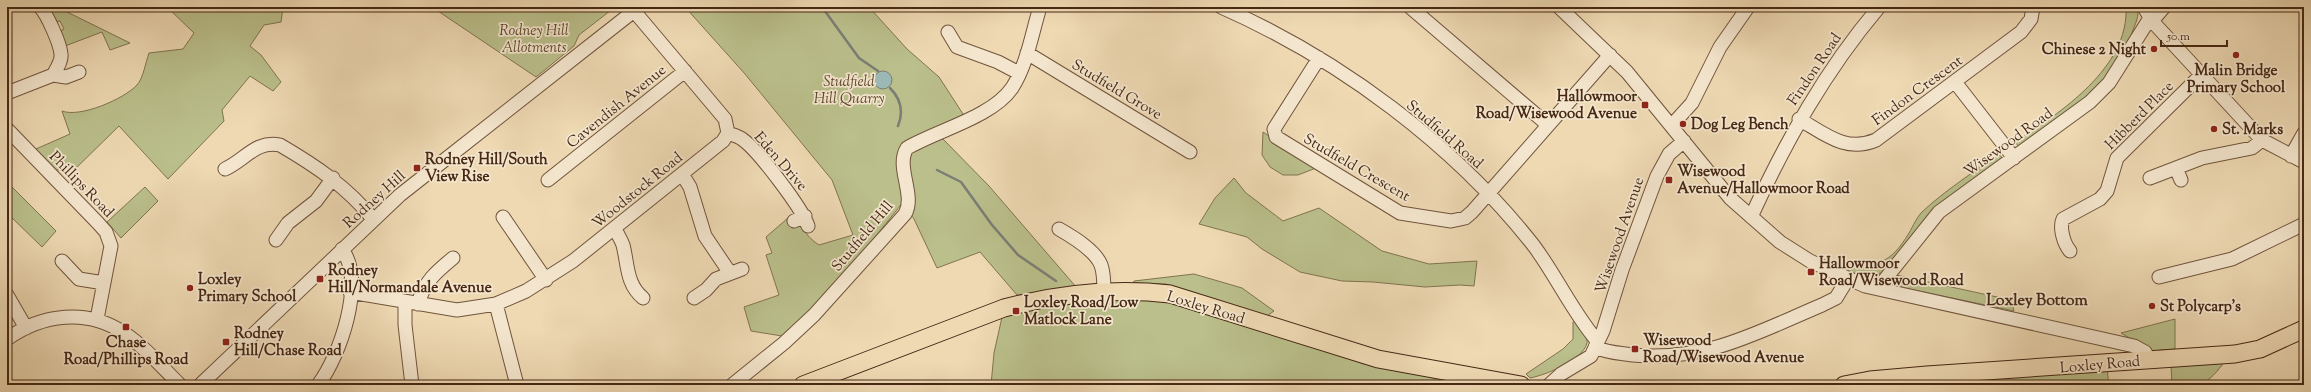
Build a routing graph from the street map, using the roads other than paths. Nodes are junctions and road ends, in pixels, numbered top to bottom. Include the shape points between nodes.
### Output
1 (40, 7) edge
2 (1040, 7) edge
3 (1221, 7) edge
4 (1410, 7) edge
5 (1559, 7) edge
6 (1879, 7) edge
7 (2033, 7) edge
8 (2164, 7) edge
9 (1744, 8) edge
10 (636, 9) edge
11 (2149, 15) edge
12 (948, 32) dead end
13 (1027, 53) junction
14 (1610, 55) junction
15 (1319, 58) junction
16 (684, 71) junction
17 (78, 72) dead end
18 (1020, 73) junction
19 (53, 75) junction
20 (2201, 75) junction
21 (1955, 82) junction
22 (7, 93) edge
23 (1799, 119) junction
24 (1672, 125) junction
25 (1548, 126) junction
26 (2304, 133) edge
27 (728, 134) junction
28 (10, 137) edge
29 (2262, 140) junction
30 (1684, 141) junction
31 (1190, 152) dead end
32 (2291, 156) junction
33 (2014, 158) junction
34 (2304, 162) edge
35 (225, 168) dead end
36 (682, 174) junction
37 (333, 178) junction
38 (2150, 178) dead end
39 (548, 180) dead end
40 (1487, 193) junction
41 (503, 217) dead end
42 (1751, 217) junction
43 (373, 219) junction
44 (802, 221) dead end
45 (2304, 224) edge
46 (615, 228) junction
47 (1059, 229) dead end
48 (276, 240) dead end
49 (342, 249) junction
50 (2070, 251) dead end
51 (452, 258) dead end
52 (62, 261) dead end
53 (2159, 277) dead end
54 (546, 280) junction
55 (1847, 280) junction
56 (104, 283) junction
57 (1878, 288) junction
58 (350, 292) junction
59 (1104, 293) junction
60 (7, 295) edge
61 (643, 298) dead end
62 (694, 298) dead end
63 (412, 303) junction
64 (496, 304) junction
65 (97, 319) junction
66 (26, 328) junction
67 (2304, 329) edge
68 (7, 339) edge
69 (1596, 344) junction
70 (2149, 360) junction
71 (180, 385) edge
72 (200, 385) edge
73 (318, 385) edge
74 (412, 385) edge
75 (517, 385) edge
76 (732, 385) edge
77 (803, 385) edge
78 (1521, 385) edge
79 (1549, 385) edge
80 (1844, 385) edge

1 - 19 street via 46,13 61,53
2 - 13 street, Studfield Hill
3 - 15 street, Studfield Road via 1284,37
4 - 25 street
5 - 14 street
6 - 23 street, Findon Road via 1846,49
7 - 21 street, Findon Crescent via 2031,19 2021,32
8 - 11 street, Wisewood Road
9 - 24 street via 1720,46 1692,103
10 - 16 street
10 - 43 street, Rodney Hill via 438,163
11 - 20 street
11 - 33 street, Wisewood Road via 2109,83 2073,116
12 - 18 street via 957,47
13 - 18 street, Studfield Hill
13 - 31 street, Studfield Grove
14 - 24 street
14 - 25 street, Studfield Crescent
15 - 40 street, Studfield Road via 1402,116
15 - 40 street, Studfield Crescent via 1274,129 1276,137 1392,209 1405,214 1459,221 1465,218
16 - 27 street via 724,120
16 - 39 street, Cavendish Avenue
17 - 19 street via 66,77
18 - 76 street, Studfield Hill via 1012,88 999,102 907,148 904,164 907,202 905,214 814,315
19 - 22 street
20 - 29 street
20 - 50 street, Hibberd Place via 2117,158 2107,191 2100,199 2062,218 2062,230
21 - 23 street, Findon Crescent via 1887,132 1866,144 1846,145
21 - 33 street
23 - 42 street, Findon Road
24 - 30 street
25 - 40 street, Studfield Crescent
26 - 32 street
27 - 36 street, Woodstock Road via 723,141
27 - 44 street, Eden Drive via 743,140 754,151
28 - 56 street, Phillips Road via 106,232 111,246
29 - 32 street
29 - 38 street via 2252,148 2202,158 2178,174
30 - 42 street via 1712,177
30 - 69 street, Wisewood Avenue via 1669,154 1657,176
32 - 34 street
33 - 57 street, Wisewood Road via 1938,212
35 - 37 street via 235,164 257,147 272,143 280,145
36 - 46 street, Woodstock Road
36 - 62 street via 690,187 705,236 736,271 716,279
37 - 43 street
37 - 48 street via 316,201 288,223
40 - 69 street, Studfield Road via 1534,247
41 - 54 street
42 - 55 street via 1780,242
43 - 49 street, Rodney Hill
45 - 53 street via 2232,259
46 - 54 street, Woodstock Road
46 - 61 street via 623,244 633,287
47 - 59 street via 1072,236 1098,258 1102,266
49 - 58 street via 351,271
49 - 72 street, Rodney Hill
51 - 63 street via 431,276 421,294
52 - 56 street via 79,278
54 - 64 street, Woodstock Road
55 - 57 street
55 - 69 street via 1836,298 1711,350 1672,356 1648,356 1612,352
56 - 65 street, Phillips Road
57 - 70 street via 2134,346 2145,352
58 - 63 street, Woodstock Road
58 - 73 street via 342,334 334,358
59 - 77 main road, Loxley Road via 1030,301 1004,308
59 - 78 main road, Loxley Road via 1136,291 1170,294 1378,359
60 - 66 street
63 - 64 street, Woodstock Road via 457,310
63 - 74 street via 405,325
64 - 75 street
65 - 66 street via 52,318
65 - 71 street via 124,333
66 - 68 street
67 - 70 main road, Loxley Road via 2273,344 2247,352
69 - 79 street via 1591,356 1561,374
70 - 80 main road, Loxley Road via 1927,375

